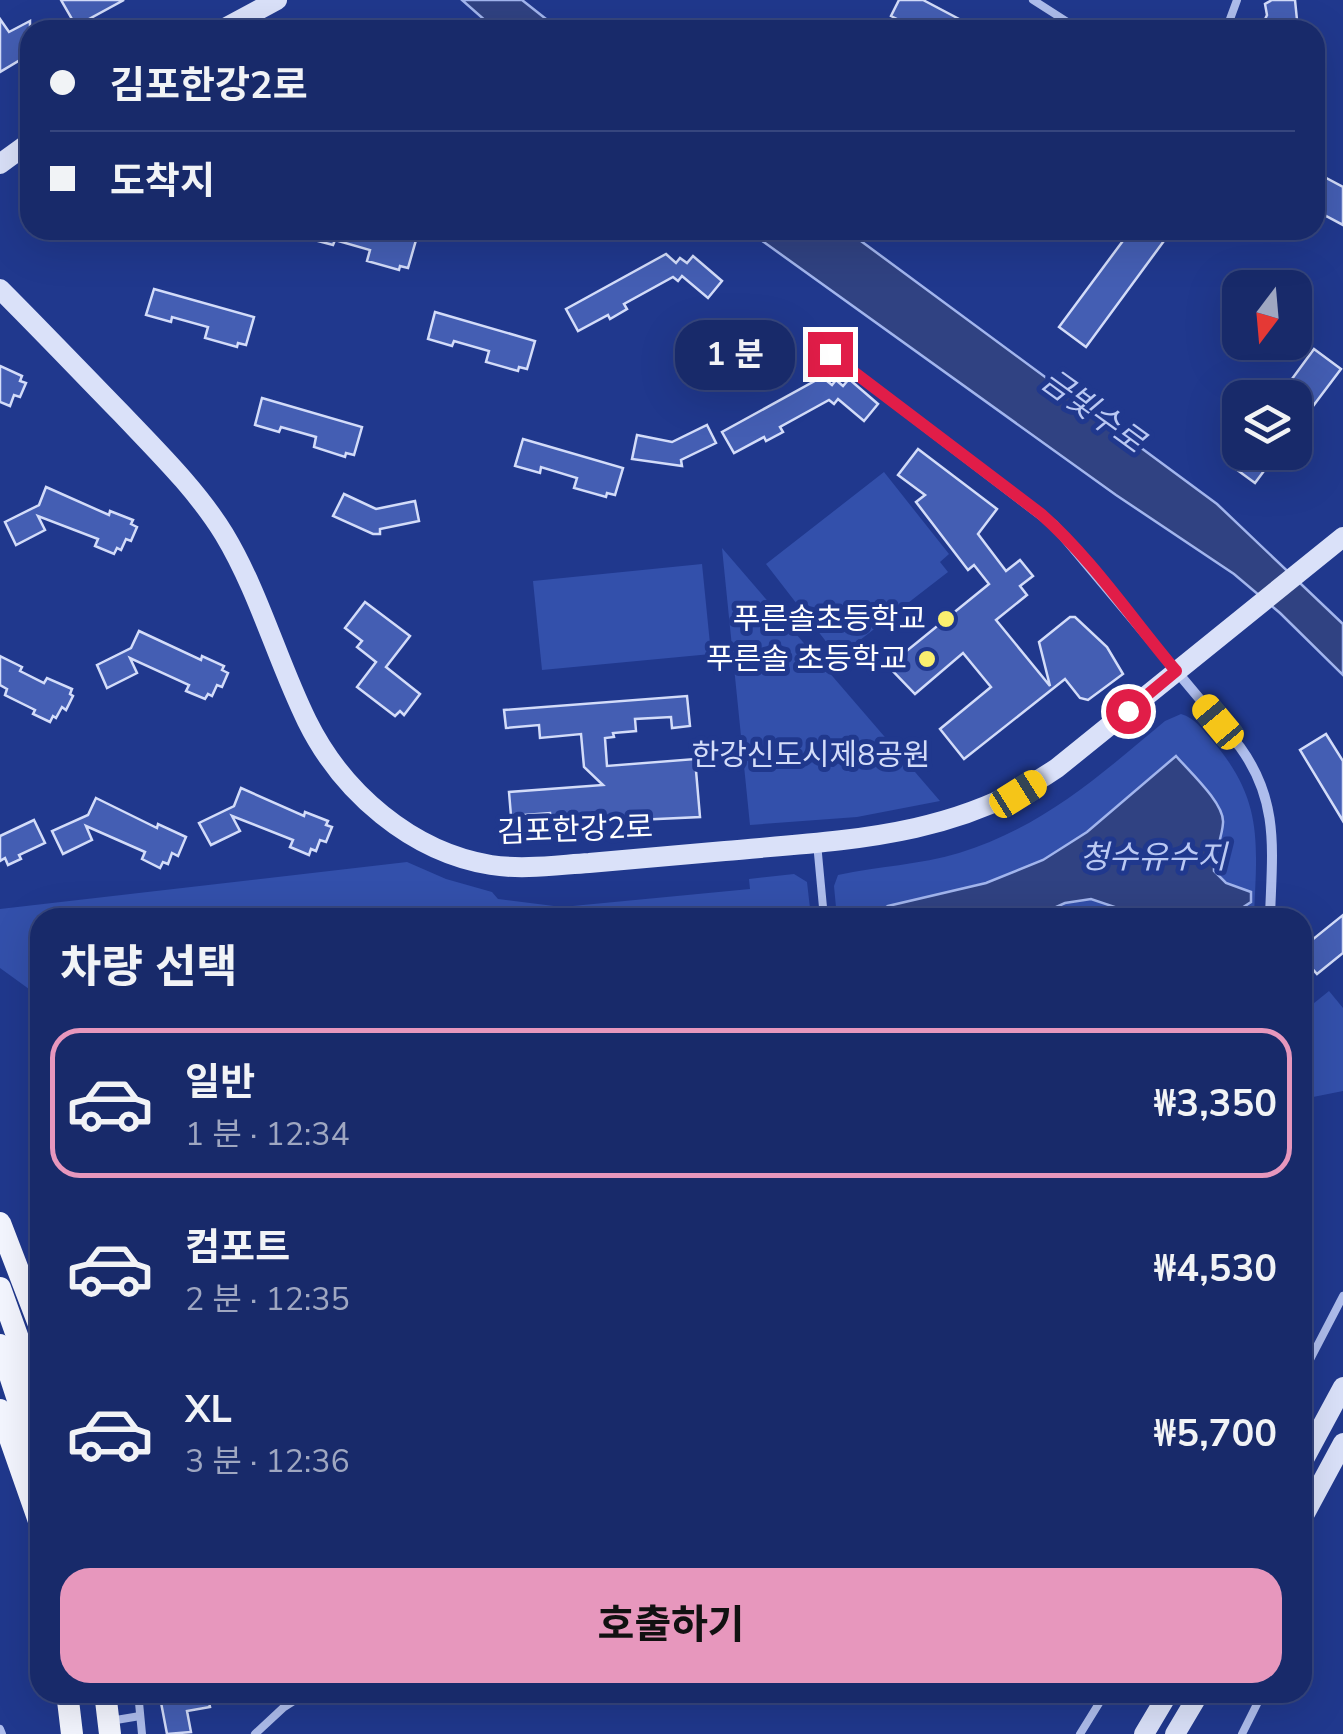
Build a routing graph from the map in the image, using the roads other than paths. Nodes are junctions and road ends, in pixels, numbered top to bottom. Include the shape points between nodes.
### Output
1 (277, 0) edge
2 (1033, 0) edge
3 (240, 20) edge
4 (1064, 20) edge
5 (0, 289) edge
6 (830, 354) dead end
7 (1343, 537) edge
8 (1176, 671) junction
9 (817, 843) junction
10 (823, 908) edge
11 (1270, 908) edge
12 (0, 1223) edge
13 (30, 1282) edge
14 (0, 1288) edge
15 (1343, 1296) edge
16 (0, 1345) edge
17 (1312, 1355) edge
18 (30, 1372) edge
19 (1343, 1388) edge
20 (0, 1410) edge
21 (30, 1436) edge
22 (1343, 1444) edge
23 (1312, 1445) edge
24 (30, 1496) edge
25 (1312, 1501) edge
26 (68, 1703) edge
27 (106, 1703) edge
28 (139, 1703) edge
29 (292, 1703) edge
30 (1099, 1703) edge
31 (1162, 1703) edge
32 (1193, 1703) edge
33 (1258, 1703) edge
34 (140, 1716) junction
35 (109, 1728) edge
36 (72, 1734) edge
37 (142, 1734) edge
38 (255, 1734) edge
39 (1080, 1734) edge
40 (1144, 1734) edge
41 (1175, 1734) edge
42 (1242, 1734) edge

1 - 3 street
2 - 4 lane
5 - 9 street, 김포한강2로 via 202,504 234,553 308,724 361,796 400,828 468,859 507,866
6 - 8 street via 1054,526
7 - 8 street, 김포한강2로
8 - 9 street, 김포한강2로 via 1018,794 922,829
8 - 11 street via 1261,780 1272,826
9 - 10 lane
12 - 13 main road
14 - 18 main road
15 - 17 lane
16 - 21 main road
19 - 23 street
20 - 24 main road
22 - 25 street
26 - 36 main road
27 - 35 main road
28 - 34 lane
29 - 38 lane
30 - 39 lane
31 - 40 street
32 - 41 street
33 - 42 lane
34 - 35 lane
34 - 37 lane

